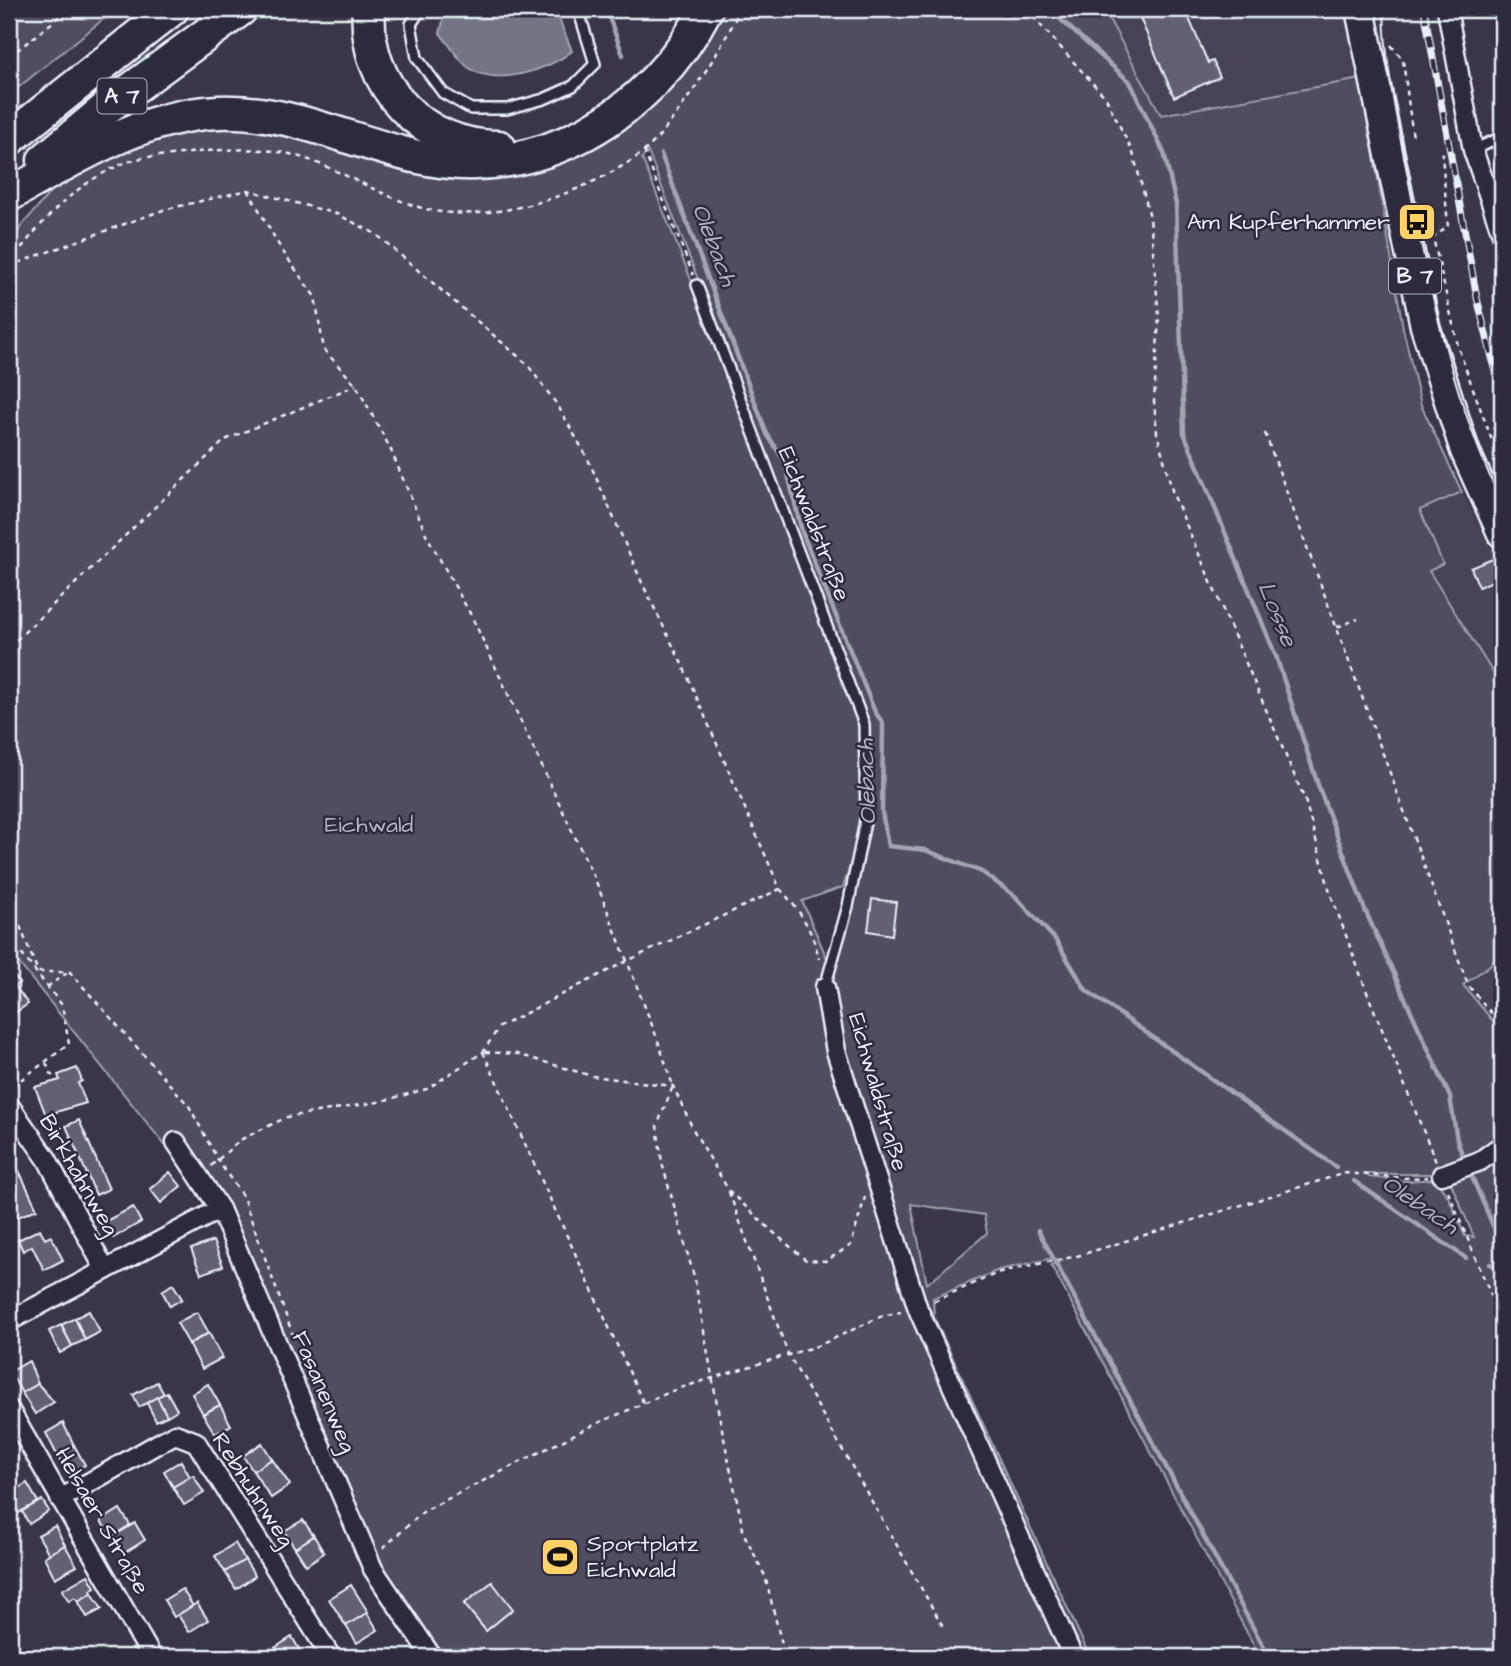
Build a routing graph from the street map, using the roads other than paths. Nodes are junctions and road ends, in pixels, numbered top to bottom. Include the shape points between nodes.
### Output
1 (241, 9) edge
2 (369, 9) edge
3 (421, 9) edge
4 (578, 9) edge
5 (694, 9) edge
6 (706, 9) edge
7 (1360, 9) edge
8 (1447, 9) edge
9 (162, 15) edge
10 (1502, 137) edge
11 (9, 139) edge
12 (1473, 150) junction
13 (9, 193) edge
14 (1498, 207) edge
15 (1502, 234) edge
16 (697, 285) road end
17 (1502, 533) edge
18 (825, 987) joint
19 (9, 1105) edge
20 (176, 1142) dead end
21 (1502, 1144) edge
22 (1442, 1175) road end
23 (220, 1209) junction
24 (105, 1270) junction
25 (9, 1321) edge
26 (9, 1409) edge
27 (60, 1499) junction
28 (152, 1657) edge
29 (331, 1657) edge
30 (432, 1657) edge
31 (1073, 1657) edge

1 - 13 highway, A 7 via 110,105
2 - 5 highway via 368,31 377,70 398,102 448,138 485,147 528,143 593,118 647,75 677,39
3 - 4 lane via 411,24 417,58 443,93 471,109 507,109 573,86 596,64
6 - 13 highway via 670,64 637,99 598,127 533,156 478,164 446,163 282,117 206,113 126,132
7 - 17 main road, B 7 via 1425,326 1465,451
8 - 12 street
9 - 11 highway, A 7
10 - 12 lane
12 - 14 street
14 - 15 street
16 - 18 lane, Eichwaldstraße via 864,724 866,817
18 - 31 street, Eichwaldstraße via 836,1051 918,1309
19 - 24 street, Birkhahnweg via 47,1159
20 - 23 street, Fasanenweg
21 - 22 street via 1480,1161
23 - 24 street
23 - 30 street, Fasanenweg via 373,1569
24 - 25 street
26 - 27 street, Helsaer Straße
27 - 28 street, Helsaer Straße
27 - 29 street, Rebhuhnweg via 176,1434 196,1442

